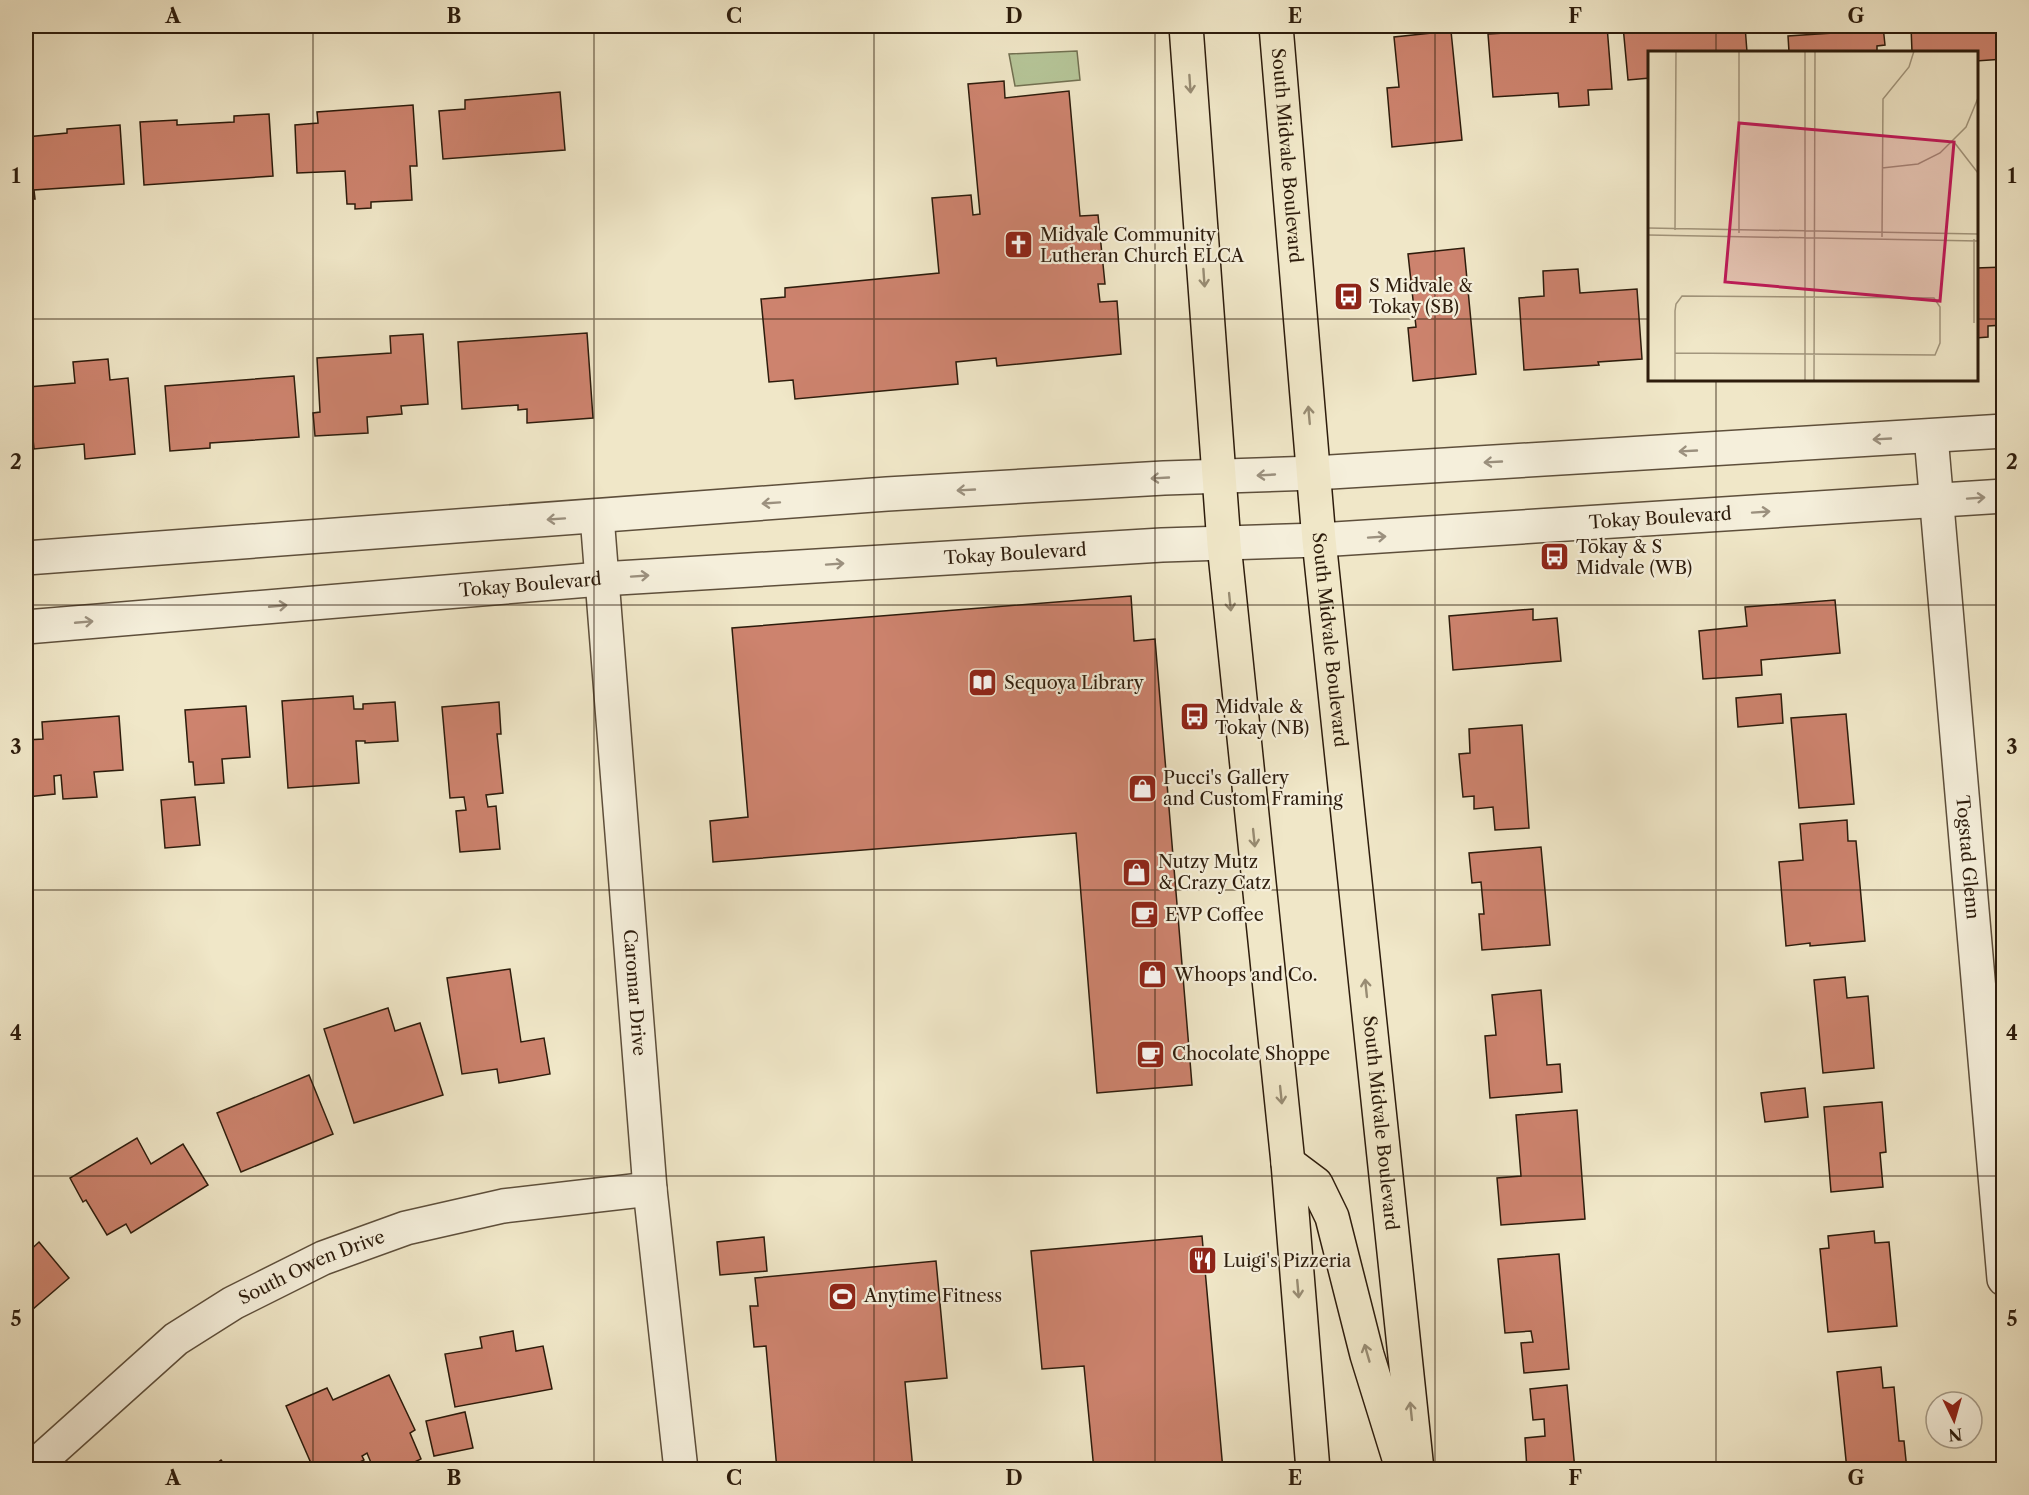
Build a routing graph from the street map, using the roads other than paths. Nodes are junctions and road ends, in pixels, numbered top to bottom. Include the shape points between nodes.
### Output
1 (1186, 26) edge
2 (1276, 26) edge
3 (2004, 431) edge
4 (1931, 436) junction
5 (1314, 473) junction
6 (1219, 477) junction
7 (2004, 496) edge
8 (1935, 501) junction
9 (597, 516) junction
10 (1319, 540) junction
11 (1224, 544) junction
12 (26, 558) edge
13 (601, 579) junction
14 (26, 627) edge
15 (1288, 1163) junction
16 (650, 1189) junction
17 (2004, 1279) edge
18 (30, 1470) edge
19 (681, 1470) edge
20 (1313, 1470) edge
21 (1403, 1470) edge
22 (1417, 1470) edge

1 -> 6 main road
5 -> 2 main road, South Midvale Boulevard
3 - 4 street
4 -> 5 street
4 - 8 street, Togstad Glenn
5 -> 6 street
5 - 10 main road, South Midvale Boulevard
6 -> 9 street via 887,494
6 - 11 main road
8 -> 7 street, Tokay Boulevard
10 -> 8 street, Tokay Boulevard
8 - 17 street, Togstad Glenn
9 -> 12 street
9 - 13 street, Caromar Drive
10 - 11 street, Tokay Boulevard
22 -> 10 main road, South Midvale Boulevard
13 -> 11 street, Tokay Boulevard via 1151,545
11 -> 15 main road
14 -> 13 street, Tokay Boulevard
13 - 16 street, Caromar Drive
15 -> 20 main road
21 -> 15 main road via 1367,1355 1332,1217 1316,1184
16 - 18 street, South Owen Drive via 503,1206 406,1228 323,1258 233,1302 176,1339
16 - 19 street, Caromar Drive

